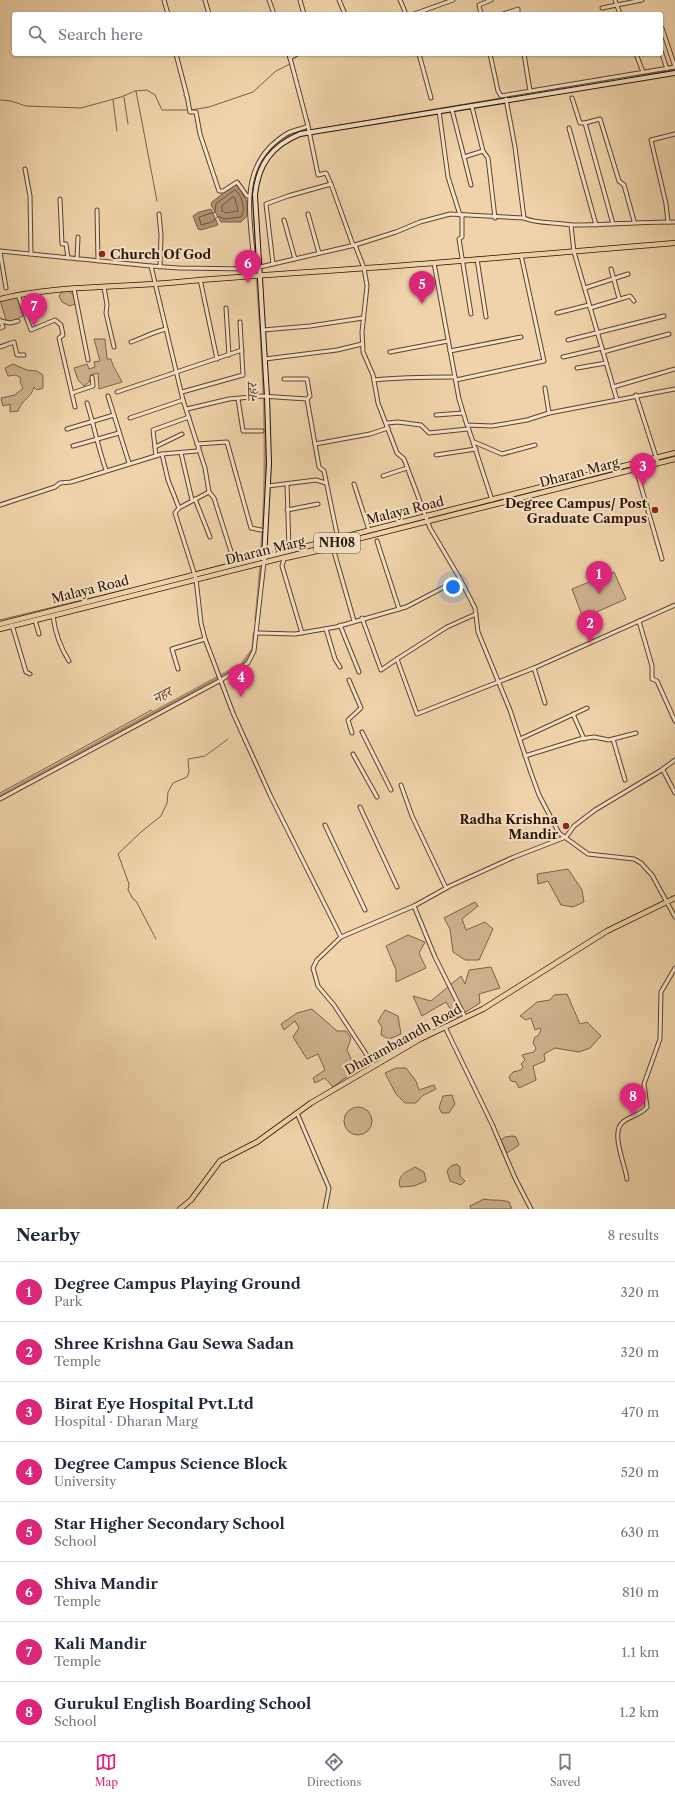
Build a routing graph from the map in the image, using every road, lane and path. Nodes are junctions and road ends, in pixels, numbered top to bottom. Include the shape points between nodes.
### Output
1 (164, 0) edge
2 (205, 0) edge
3 (269, 0) edge
4 (300, 0) edge
5 (339, 0) edge
6 (400, 0) edge
7 (454, 0) edge
8 (477, 0) edge
9 (491, 0) edge
10 (615, 0) edge
11 (642, 0) edge
12 (479, 5) junction
13 (617, 6) junction
14 (602, 8) dead end
15 (167, 12) edge
16 (208, 12) edge
17 (273, 12) edge
18 (303, 12) edge
19 (344, 12) edge
20 (405, 12) edge
21 (420, 12) edge
22 (481, 12) edge
23 (509, 12) edge
24 (518, 12) edge
25 (619, 12) edge
26 (663, 34) edge
27 (176, 56) edge
28 (290, 56) edge
29 (420, 56) edge
30 (490, 56) edge
31 (524, 56) edge
32 (637, 56) edge
33 (663, 56) edge
34 (675, 67) edge
35 (667, 69) junction
36 (644, 72) junction
37 (675, 73) edge
38 (530, 91) junction
39 (431, 98) dead end
40 (506, 98) junction
41 (572, 98) dead end
42 (472, 107) junction
43 (452, 110) junction
44 (439, 111) junction
45 (584, 123) dead end
46 (308, 126) junction
47 (569, 128) dead end
48 (310, 133) junction
49 (675, 134) edge
50 (483, 151) junction
51 (464, 157) junction
52 (25, 169) dead end
53 (331, 184) junction
54 (471, 185) dead end
55 (249, 196) junction
56 (60, 199) dead end
57 (98, 210) dead end
58 (159, 214) dead end
59 (308, 214) dead end
60 (461, 215) junction
61 (495, 218) junction
62 (524, 218) junction
63 (284, 220) dead end
64 (634, 221) junction
65 (668, 222) junction
66 (675, 222) edge
67 (613, 224) junction
68 (571, 225) junction
69 (596, 225) junction
70 (78, 237) dead end
71 (675, 243) edge
72 (354, 245) junction
73 (0, 252) edge
74 (574, 252) junction
75 (319, 253) junction
76 (31, 254) junction
77 (521, 255) junction
78 (68, 258) junction
79 (77, 259) junction
80 (295, 259) junction
81 (477, 259) junction
82 (462, 260) junction
83 (98, 261) junction
84 (434, 263) junction
85 (273, 264) junction
86 (151, 266) junction
87 (160, 267) junction
88 (260, 267) junction
89 (364, 268) junction
90 (610, 269) dead end
91 (260, 274) junction
92 (628, 274) dead end
93 (200, 279) junction
94 (614, 279) junction
95 (156, 284) junction
96 (104, 287) junction
97 (6, 288) dead end
98 (585, 288) junction
99 (74, 289) junction
100 (18, 295) junction
101 (619, 298) junction
102 (0, 299) edge
103 (634, 301) dead end
104 (590, 306) junction
105 (226, 308) dead end
106 (557, 313) dead end
107 (471, 314) dead end
108 (486, 316) dead end
109 (664, 316) dead end
110 (363, 318) junction
111 (0, 320) edge
112 (18, 321) dead end
113 (240, 322) dead end
114 (0, 328) edge
115 (166, 329) junction
116 (263, 330) junction
117 (597, 332) junction
118 (669, 334) dead end
119 (520, 337) dead end
120 (568, 340) dead end
121 (448, 341) junction
122 (131, 342) dead end
123 (362, 344) junction
124 (0, 347) edge
125 (114, 347) dead end
126 (602, 348) junction
127 (242, 350) junction
128 (450, 351) junction
129 (390, 352) dead end
130 (603, 352) junction
131 (24, 355) dead end
132 (230, 355) junction
133 (563, 357) dead end
134 (217, 359) junction
135 (265, 359) junction
136 (88, 360) dead end
137 (606, 363) junction
138 (577, 368) dead end
139 (675, 369) edge
140 (176, 372) junction
141 (92, 378) dead end
142 (284, 379) dead end
143 (455, 379) junction
144 (374, 380) junction
145 (613, 387) junction
146 (545, 388) dead end
147 (675, 389) edge
148 (117, 392) dead end
149 (182, 392) junction
150 (72, 393) junction
151 (636, 395) junction
152 (108, 396) dead end
153 (267, 396) junction
154 (238, 398) junction
155 (307, 399) junction
156 (183, 400) junction
157 (617, 400) junction
158 (87, 403) dead end
159 (76, 407) dead end
160 (186, 410) junction
161 (463, 413) junction
162 (549, 413) junction
163 (114, 415) junction
164 (436, 415) dead end
165 (189, 417) junction
166 (130, 418) dead end
167 (93, 422) junction
168 (387, 424) junction
169 (468, 427) junction
170 (388, 428) junction
171 (67, 429) dead end
172 (262, 431) dead end
173 (118, 432) junction
174 (182, 434) dead end
175 (96, 439) junction
176 (474, 442) junction
177 (315, 444) junction
178 (535, 445) dead end
179 (74, 446) dead end
180 (198, 446) junction
181 (155, 447) junction
182 (476, 449) junction
183 (180, 453) junction
184 (675, 453) edge
185 (162, 454) junction
186 (436, 455) dead end
187 (156, 456) junction
188 (675, 458) edge
189 (657, 460) junction
190 (129, 463) junction
191 (407, 468) junction
192 (636, 469) junction
193 (106, 470) junction
194 (383, 476) dead end
195 (287, 484) junction
196 (326, 484) junction
197 (354, 484) dead end
198 (268, 486) junction
199 (209, 492) junction
200 (194, 500) junction
201 (492, 500) junction
202 (503, 500) junction
203 (318, 504) dead end
204 (0, 505) edge
205 (179, 508) junction
206 (287, 510) junction
207 (427, 518) junction
208 (260, 530) dead end
209 (369, 530) junction
210 (210, 537) dead end
211 (338, 540) junction
212 (377, 541) dead end
213 (289, 550) junction
214 (264, 559) junction
215 (662, 559) dead end
216 (235, 564) junction
217 (195, 576) junction
218 (460, 579) junction
219 (675, 605) edge
220 (399, 609) junction
221 (476, 614) junction
222 (53, 616) junction
223 (362, 618) junction
224 (35, 620) junction
225 (354, 621) junction
226 (639, 621) junction
227 (0, 624) edge
228 (12, 624) junction
229 (340, 625) junction
230 (0, 629) edge
231 (326, 629) junction
232 (258, 633) junction
233 (302, 633) junction
234 (39, 634) dead end
235 (205, 639) junction
236 (398, 659) junction
237 (69, 661) dead end
238 (340, 667) dead end
239 (534, 668) junction
240 (178, 669) dead end
241 (359, 672) dead end
242 (30, 674) dead end
243 (220, 678) junction
244 (349, 680) dead end
245 (500, 682) junction
246 (545, 703) dead end
247 (587, 708) dead end
248 (573, 714) junction
249 (675, 721) edge
250 (362, 732) dead end
251 (352, 733) dead end
252 (636, 733) dead end
253 (520, 738) junction
254 (584, 739) junction
255 (613, 739) junction
256 (353, 754) dead end
257 (525, 756) junction
258 (675, 760) edge
259 (663, 770) junction
260 (625, 780) dead end
261 (401, 785) dead end
262 (391, 790) dead end
263 (675, 793) edge
264 (378, 798) dead end
265 (0, 799) edge
266 (360, 807) dead end
267 (325, 825) dead end
268 (566, 837) junction
269 (397, 887) dead end
270 (446, 888) junction
271 (675, 898) edge
272 (667, 901) junction
273 (414, 906) junction
274 (365, 910) dead end
275 (675, 917) edge
276 (341, 937) junction
277 (675, 968) edge
278 (465, 1017) junction
279 (445, 1027) junction
280 (374, 1066) junction
281 (297, 1113) junction
282 (627, 1179) dead end
283 (180, 1209) edge
284 (325, 1209) edge
285 (531, 1209) edge

1 - 15 street
2 - 16 street
3 - 17 street
4 - 18 street
5 - 19 street
6 - 20 street
7 - 21 street
8 - 12 street
9 - 12 street
10 - 13 street
11 - 13 street
12 - 22 street
13 - 14 street
13 - 25 street
23 - 24 street via 518,9
26 - 34 street
27 - 55 street via 190,112 196,112 200,134 218,190 223,191 237,182
28 - 46 street
29 - 39 street
30 - 40 street via 498,91
31 - 38 street
32 - 36 street
33 - 35 street
34 - 35 street
35 - 36 street
36 - 38 street
37 - 40 street
38 - 40 street
40 - 42 street
40 - 62 street
41 - 45 street via 580,123
42 - 43 street
42 - 50 street
43 - 44 street
43 - 51 street
44 - 48 street
44 - 60 street via 448,177
46 - 48 street
46 - 55 street via 290,132 268,149 254,171
47 - 69 street
48 - 53 street via 318,175 326,173
48 - 88 street via 300,134 277,146 257,177 255,208
49 - 65 street via 650,140
50 - 51 street
50 - 61 street via 488,158
51 - 54 street
52 - 76 street via 30,196
53 - 72 street
53 - 85 street via 266,204
55 - 87 street via 254,263 251,268
56 - 78 street via 62,244 66,244
57 - 83 street
58 - 87 street
59 - 75 street
60 - 61 street
60 - 72 street via 450,214 420,222
60 - 82 street via 462,237 459,239
61 - 62 street
62 - 68 street
63 - 80 street
64 - 65 street
64 - 67 street
64 - 67 street via 600,119 585,123
65 - 66 street
67 - 69 street
68 - 69 street
68 - 74 street
70 - 79 street
71 - 74 main road
72 - 75 street
72 - 89 street
73 - 76 street
73 - 97 street
74 - 77 main road
74 - 98 street
75 - 80 street
76 - 78 street
77 - 81 main road
77 - 143 street via 544,361
78 - 79 street
79 - 83 street
80 - 85 street
81 - 82 main road
81 - 108 street
82 - 84 main road
82 - 107 street
83 - 86 street
84 - 89 main road
84 - 121 street
85 - 88 street
86 - 87 street
86 - 95 street
88 - 91 street
89 - 91 main road
89 - 110 street via 367,286
90 - 94 street
91 - 93 main road
91 - 116 street
92 - 94 street
93 - 95 main road
93 - 134 street
94 - 98 street
94 - 101 street
95 - 96 main road
95 - 115 street
96 - 99 main road
96 - 125 street via 106,313
98 - 104 street
99 - 100 main road
99 - 136 street
100 - 102 main road
100 - 150 street via 30,330 55,320 61,325 63,335 59,338
101 - 103 street via 630,296
101 - 104 street
104 - 106 street
104 - 117 street
105 - 132 street
109 - 117 street
110 - 116 street
110 - 123 street
111 - 112 street via 10,323
111 - 114 street via 3,327
113 - 127 street
115 - 122 street
115 - 140 street
116 - 135 street
117 - 120 street
117 - 126 street
118 - 130 street
119 - 128 street
121 - 128 street
121 - 129 street
123 - 135 street via 288,358
123 - 144 street
124 - 131 street via 14,342 17,355
126 - 130 street
126 - 133 street
127 - 132 street
127 - 149 street via 244,375
128 - 143 street
130 - 137 street
132 - 134 street
134 - 140 street
135 - 153 street
137 - 138 street
137 - 145 street
139 - 145 street
140 - 148 street
140 - 149 street
141 - 150 street via 93,386
142 - 155 street via 307,379 310,396
143 - 144 street via 399,376
143 - 161 street
144 - 168 street via 378,403
145 - 157 street
146 - 162 street
147 - 151 street
149 - 156 street
150 - 159 street
151 - 157 street
151 - 189 street
152 - 163 street
153 - 154 street
153 - 155 street
153 - 198 street
154 - 160 street
154 - 172 street via 243,431
155 - 177 street
156 - 160 street
156 - 166 street
157 - 162 street
158 - 167 street
160 - 165 street
161 - 164 street
161 - 169 street
162 - 169 street via 527,420
163 - 167 street
163 - 173 street
165 - 180 street
165 - 181 street via 152,430
167 - 171 street
167 - 175 street
168 - 169 street via 398,422 421,425 429,433
168 - 170 street
169 - 176 street
170 - 177 street via 370,434
170 - 191 street via 397,453 404,459
173 - 175 street
173 - 190 street
174 - 181 street
175 - 179 street
175 - 193 street
176 - 178 street via 502,454
176 - 182 street
177 - 196 street via 319,467 324,471
180 - 183 street via 197,451
180 - 199 street
180 - 208 street via 226,442 251,528
181 - 187 street
182 - 186 street
182 - 201 street
183 - 185 street
183 - 200 street
184 - 189 main road, Malaya Road / NH08
185 - 187 street
185 - 205 street via 168,480
187 - 190 street
188 - 189 main road, Dharan Marg / NH08
189 - 192 main road, Dharan Marg / NH08
189 - 202 main road, Malaya Road / NH08
190 - 193 street
191 - 194 street
191 - 207 street
192 - 202 main road, Dharan Marg / NH08
192 - 215 street
193 - 204 street via 71,482 60,483 55,487
195 - 196 street via 316,480
195 - 198 street
195 - 206 street
196 - 211 street
197 - 209 street
198 - 214 street
199 - 200 street
199 - 216 street via 214,498
200 - 205 street
200 - 210 street
201 - 202 main road, Malaya Road / NH08
201 - 207 main road, Malaya Road / NH08
202 - 207 main road, Dharan Marg / NH08
203 - 206 street
205 - 217 street via 175,513
206 - 213 street
207 - 209 main road, Malaya Road / NH08
207 - 211 main road, Dharan Marg / NH08
207 - 218 street
209 - 211 main road, Malaya Road / NH08
211 - 213 main road, Malaya Road / NH08
211 - 214 main road, Dharan Marg / NH08
212 - 220 street
213 - 214 main road, Malaya Road / NH08
214 - 216 main road, Malaya Road / NH08
214 - 217 main road, Dharan Marg / NH08
214 - 232 street
216 - 217 main road, Malaya Road / NH08
217 - 222 main road, Dharan Marg / NH08
217 - 228 main road, Malaya Road / NH08
217 - 235 street
218 - 220 street
218 - 221 street
219 - 226 street
220 - 223 street
221 - 236 street via 447,628
221 - 245 street via 478,632
222 - 224 main road, Dharan Marg / NH08
222 - 237 street via 54,628
223 - 225 street
223 - 236 street via 380,670
224 - 228 main road, Dharan Marg / NH08
224 - 234 street
225 - 229 street
225 - 233 street via 333,548 284,559 282,566
226 - 239 street
226 - 249 street via 652,666 652,678 657,681
227 - 228 main road, Malaya Road / NH08
228 - 230 main road, Dharan Marg / NH08
228 - 242 street via 26,672
229 - 231 street
229 - 241 street
231 - 233 street
231 - 238 street
232 - 233 street
232 - 243 street via 248,663
235 - 240 street via 172,649
235 - 243 street
236 - 245 street via 417,714
239 - 245 street
239 - 246 street
243 - 265 street
243 - 276 street via 233,714 268,791
244 - 251 street via 361,708 348,720
245 - 253 street
247 - 248 street
248 - 253 street
248 - 254 street
250 - 262 street
252 - 255 street
253 - 257 street
254 - 255 street
254 - 257 street
255 - 260 street
256 - 264 street
257 - 268 street via 539,795 559,834
258 - 259 street
259 - 263 street
259 - 268 street via 594,810 574,826
261 - 270 street via 412,816
266 - 269 street
267 - 274 street
268 - 270 street
268 - 272 street via 588,854 634,859 641,863 652,875
270 - 273 street
271 - 272 main road, Dharambaandh Road
272 - 275 street
272 - 278 main road, Dharambaandh Road via 607,931 483,1009
273 - 276 street
273 - 278 street via 435,958
276 - 280 street via 314,964 314,974 318,986 334,1005
277 - 282 street via 661,992 660,1039 644,1084 647,1107 624,1121 618,1130 618,1142
278 - 279 main road, Dharambaandh Road
279 - 280 main road, Dharambaandh Road
279 - 285 street
280 - 281 main road, Dharambaandh Road
281 - 283 main road, Dharambaandh Road via 257,1142 220,1161 191,1200
281 - 284 street via 329,1188

